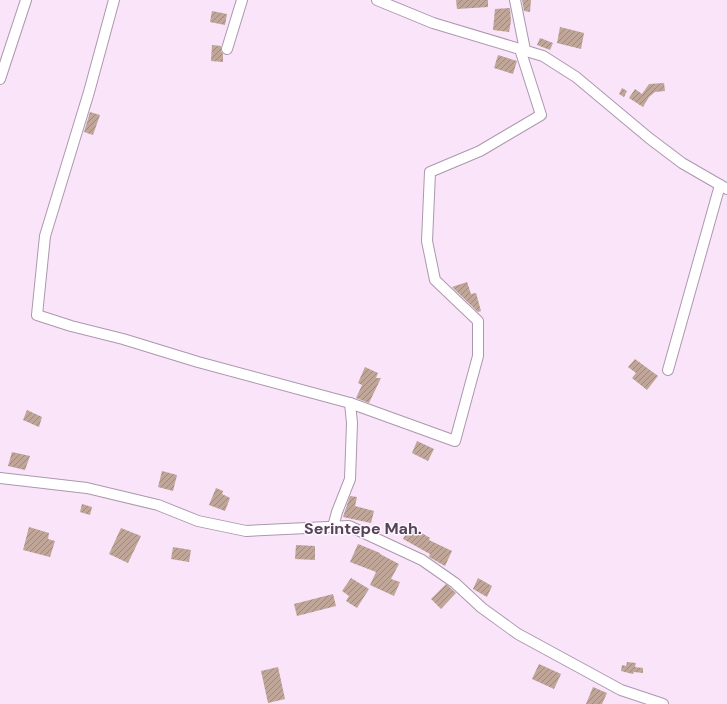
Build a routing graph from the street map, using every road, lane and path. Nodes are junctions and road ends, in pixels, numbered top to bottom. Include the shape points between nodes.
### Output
1 (26, 0) edge
2 (114, 0) edge
3 (242, 0) edge
4 (377, 0) edge
5 (515, 0) edge
6 (227, 49) dead end
7 (522, 50) junction
8 (0, 79) edge
9 (724, 187) edge
10 (668, 370) dead end
11 (350, 404) junction
12 (0, 478) edge
13 (333, 527) junction
14 (663, 704) edge

1 - 8 street
2 - 11 street via 45,236 38,314 71,326
3 - 6 street
4 - 7 street via 433,23
5 - 7 street
7 - 9 street via 543,56 576,77 682,163
7 - 11 street via 541,115 480,151 430,172 427,241 435,280 478,320 478,356 454,441
9 - 10 street
11 - 13 street via 350,479
12 - 13 street via 87,488 158,505 198,521 246,531
13 - 14 street via 349,526 422,560 518,634 621,690

